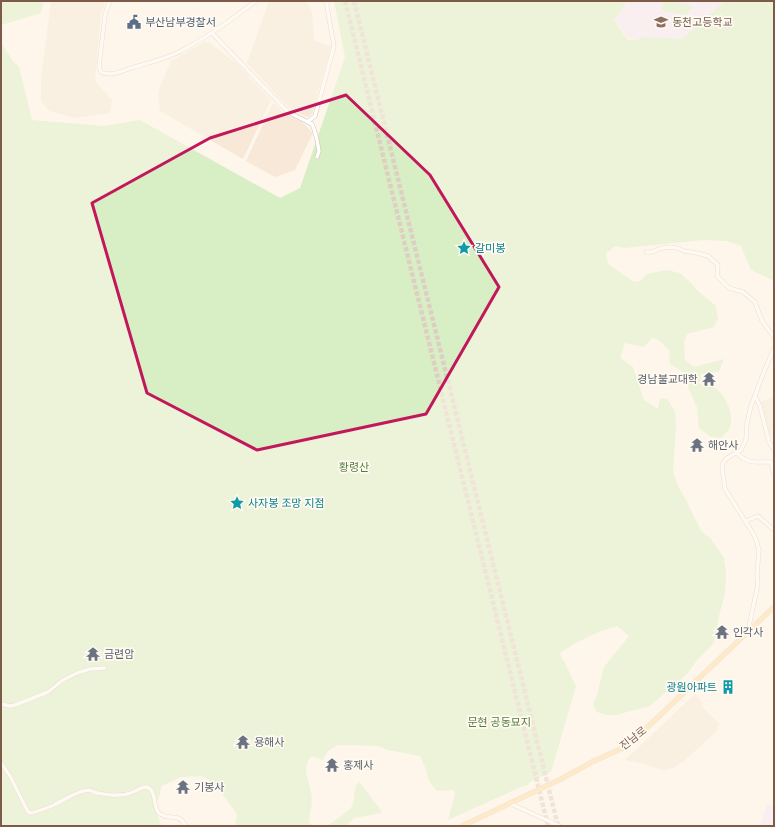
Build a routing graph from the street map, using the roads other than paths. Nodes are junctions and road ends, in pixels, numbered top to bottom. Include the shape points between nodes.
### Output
1 (110, 1) edge
2 (256, 1) edge
3 (327, 1) edge
4 (212, 33) junction
5 (307, 122) junction
6 (317, 156) dead end
7 (646, 252) dead end
8 (774, 337) edge
9 (774, 349) edge
10 (755, 396) junction
11 (774, 450) edge
12 (737, 453) junction
13 (773, 461) edge
14 (774, 475) edge
15 (746, 521) junction
16 (774, 530) edge
17 (774, 607) edge
18 (748, 631) junction
19 (105, 668) dead end
20 (1, 704) edge
21 (1, 763) edge
22 (509, 803) junction
23 (186, 826) edge
24 (462, 826) edge
25 (560, 826) edge

1 - 4 street via 105,14 99,66 103,73 112,74 170,56
2 - 4 street
3 - 5 street via 334,46 315,116
4 - 5 street via 288,112
5 - 6 street via 312,124 318,140
7 - 8 street via 673,247 708,256 718,265 717,276 729,288 743,292 755,302 762,321
9 - 10 street
10 - 11 street via 769,442
10 - 12 street via 747,423 746,439
12 - 13 street via 742,459 750,461
12 - 15 street via 723,463 724,484
13 - 14 street
15 - 16 street via 758,516
15 - 18 street via 759,551 758,584
17 - 18 main road, 진남로
18 - 22 main road, 진남로 via 623,748
19 - 20 street via 77,673 48,692 15,705
21 - 23 street via 28,812 53,806 89,790 118,796 148,787 151,789 156,811 179,818
22 - 24 main road, 진남로
22 - 25 street

